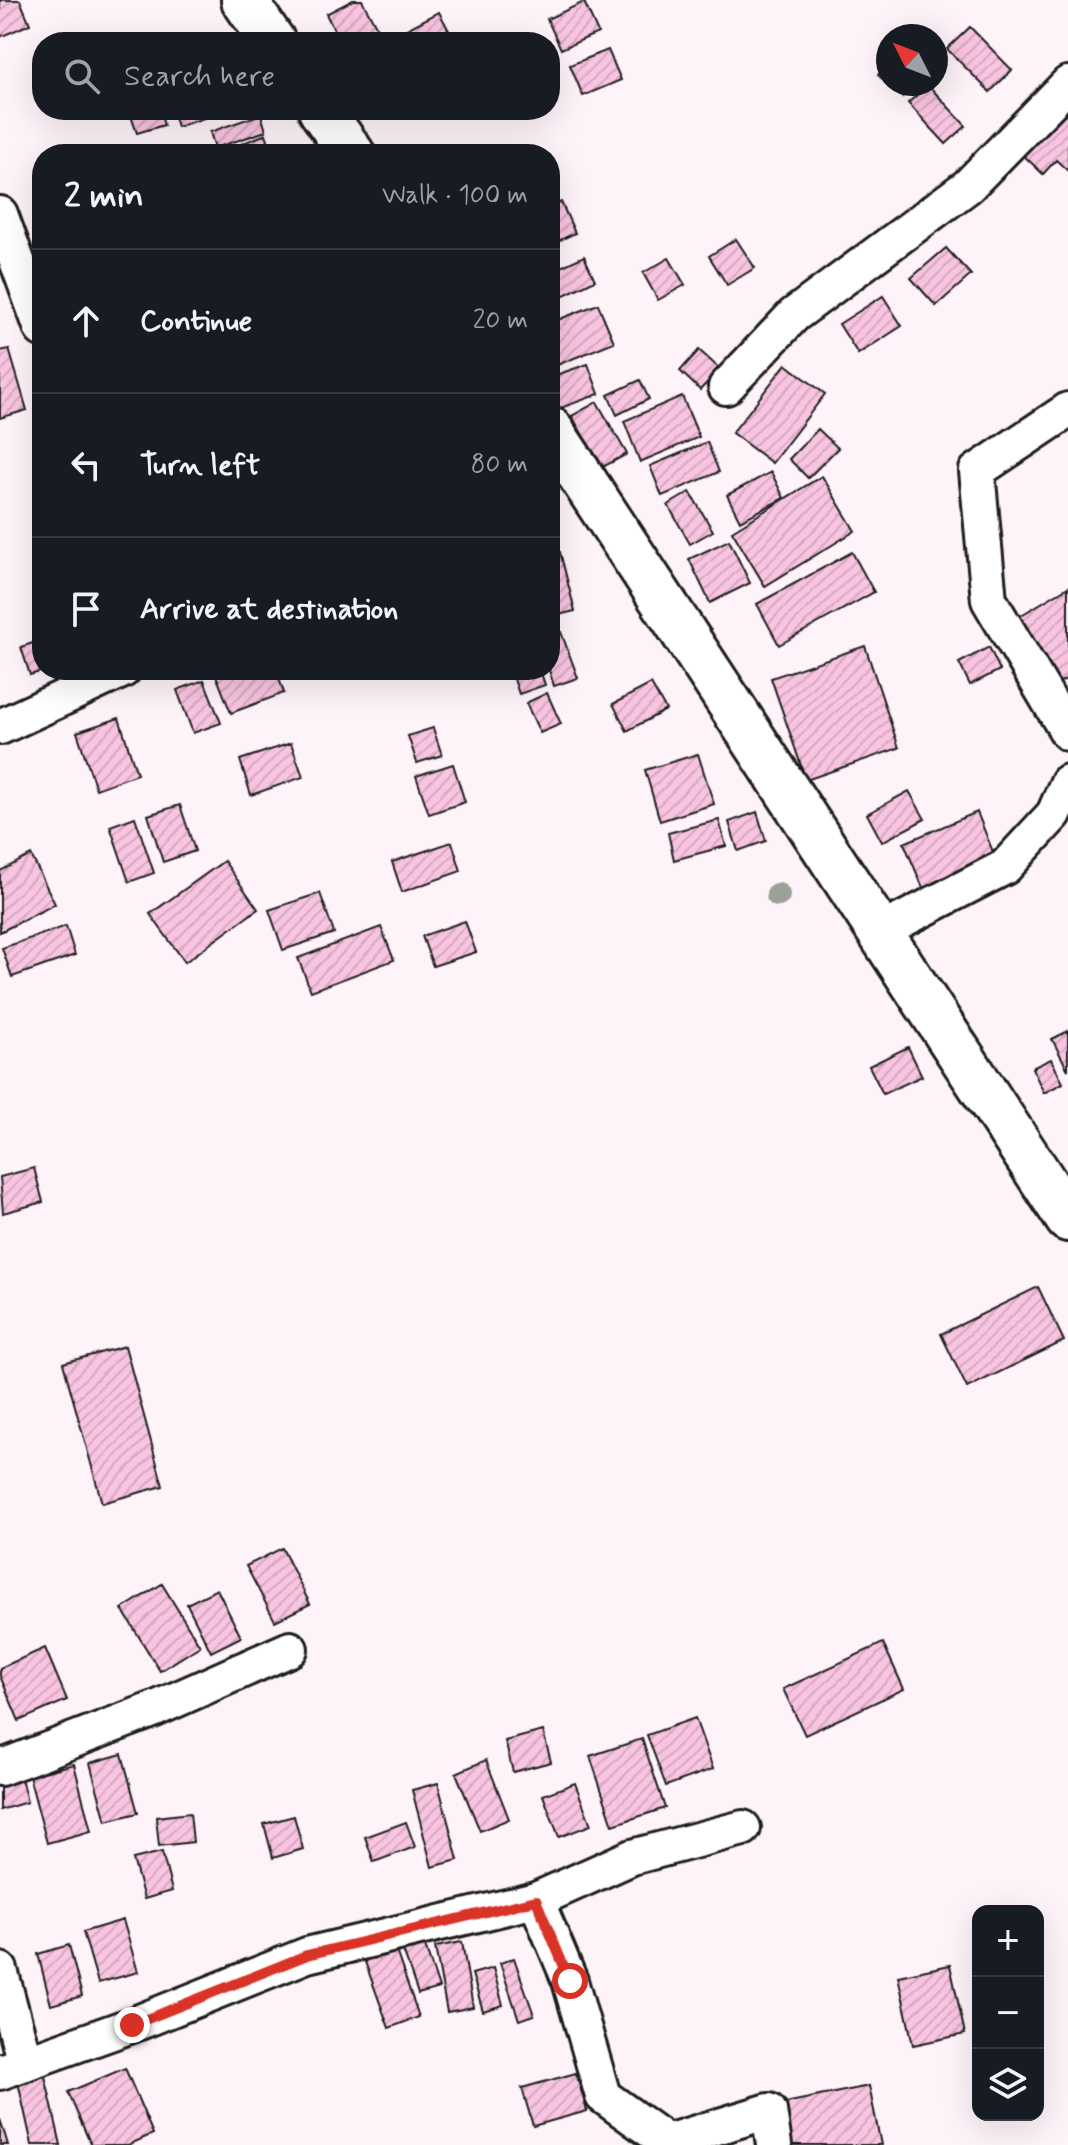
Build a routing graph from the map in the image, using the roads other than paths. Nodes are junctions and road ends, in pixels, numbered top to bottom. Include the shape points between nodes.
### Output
1 (244, 0) edge
2 (266, 32) edge
3 (1068, 84) edge
4 (328, 120) edge
5 (345, 144) edge
6 (0, 214) edge
7 (32, 302) edge
8 (726, 387) dead end
9 (1068, 410) edge
10 (560, 456) edge
11 (101, 680) edge
12 (0, 727) edge
13 (1068, 733) edge
14 (1068, 782) edge
15 (879, 932) junction
16 (1068, 1219) edge
17 (290, 1649) dead end
18 (0, 1768) edge
19 (743, 1828) dead end
20 (536, 1900) junction
21 (0, 1970) edge
22 (12, 2068) edge
23 (774, 2145) edge

1 - 2 street
3 - 8 street via 968,186 794,315
4 - 5 street
6 - 7 street
9 - 13 street via 977,471 989,600
10 - 15 street
11 - 12 street
14 - 15 street via 1054,814 1005,867
15 - 16 street
17 - 18 street via 155,1709
19 - 20 street via 632,1857
20 - 22 street via 307,1955
20 - 23 street via 570,1981 603,2096 667,2142 769,2111
21 - 22 street

